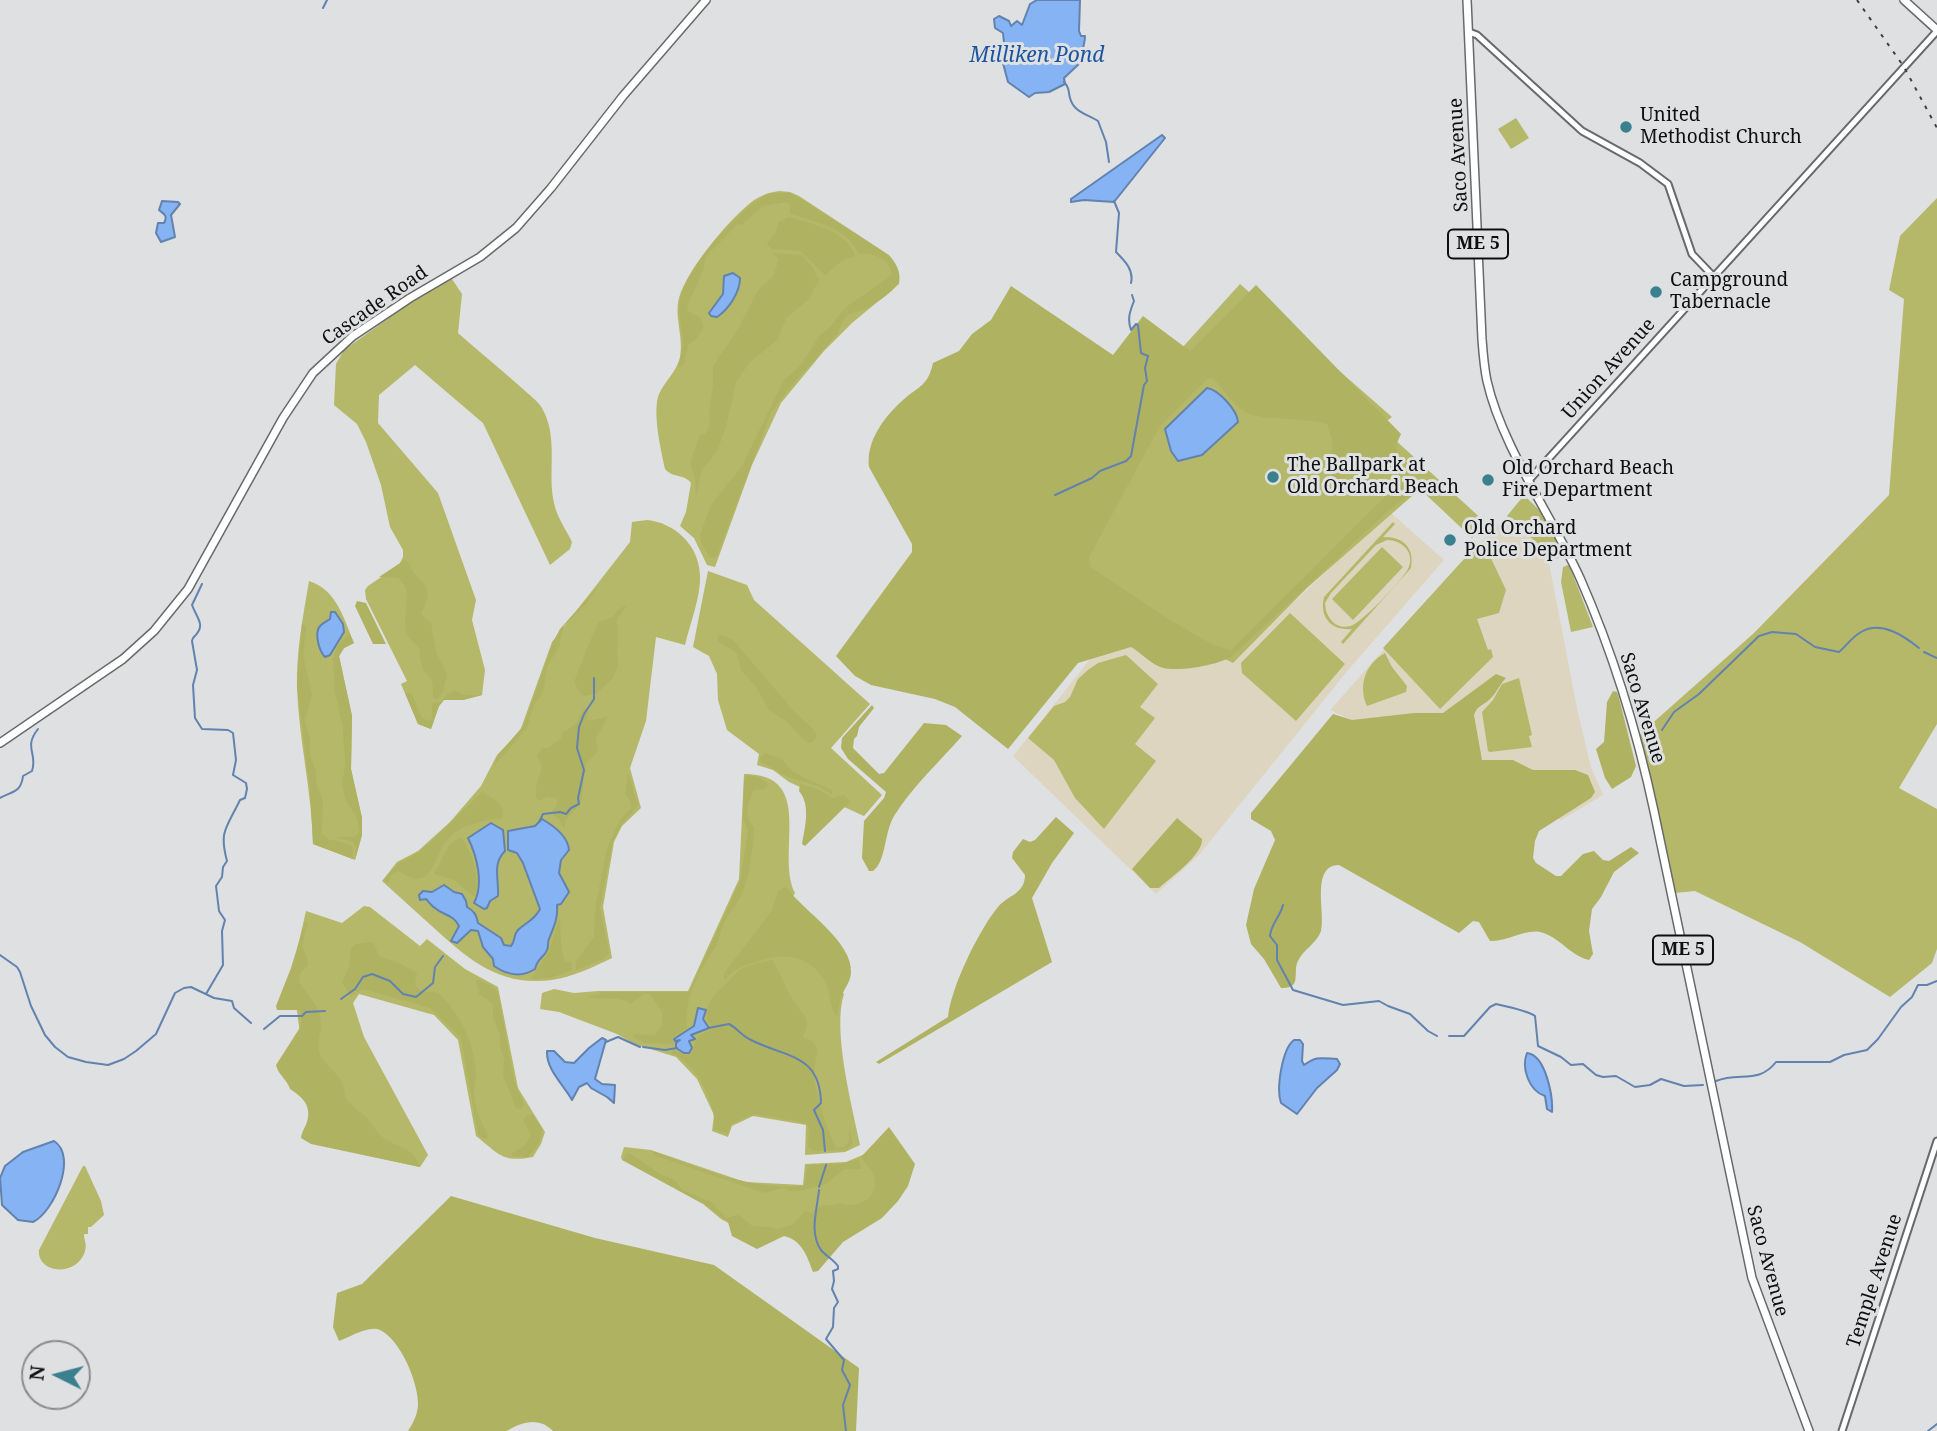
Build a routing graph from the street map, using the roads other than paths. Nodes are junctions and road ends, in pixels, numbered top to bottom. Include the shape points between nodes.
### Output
1 (706, 0) edge
2 (1467, 0) edge
3 (1904, 0) edge
4 (1937, 30) edge
5 (1469, 32) junction
6 (1714, 277) junction
7 (1530, 479) junction
8 (0, 743) edge
9 (1937, 1141) edge
10 (1809, 1431) edge
11 (1842, 1431) edge

1 - 8 main road, Cascade Road via 516,228 480,257 363,329 313,373 188,589 161,624 122,659
2 - 5 main road, Saco Avenue / ME 5
3 - 4 main road
4 - 6 street, Union Avenue
5 - 6 street via 1582,131 1668,184 1692,254
5 - 7 main road, Saco Avenue / ME 5 via 1485,369 1497,413
6 - 7 street, Union Avenue
7 - 10 main road, Saco Avenue / ME 5 via 1583,584 1637,739 1752,1278
9 - 11 street, Temple Avenue

